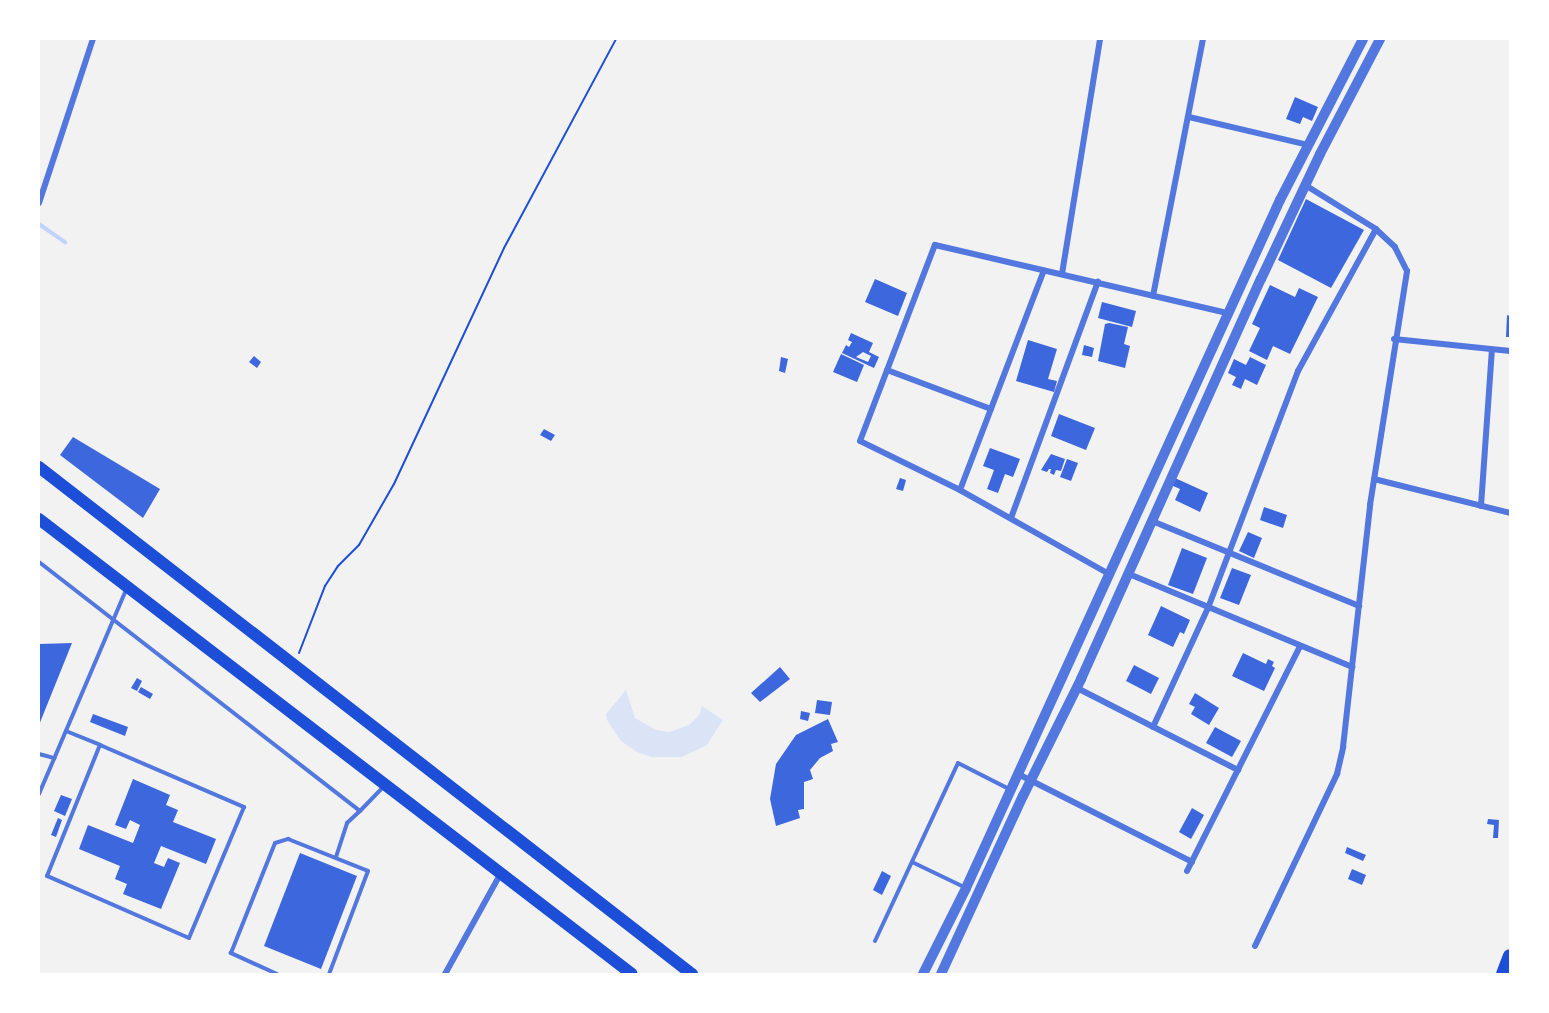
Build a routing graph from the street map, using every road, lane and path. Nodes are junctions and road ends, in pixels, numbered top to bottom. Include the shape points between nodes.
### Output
1 (93, 39) edge
2 (616, 39) edge
3 (1100, 39) edge
4 (1203, 39) edge
5 (1363, 39) edge
6 (1380, 39) edge
7 (1348, 65) junction
8 (1363, 72) junction
9 (1189, 117) junction
10 (1308, 145) junction
11 (1305, 185) junction
12 (39, 204) edge
13 (1376, 229) junction
14 (1044, 270) junction
15 (1062, 274) junction
16 (1098, 282) junction
17 (1153, 296) junction
18 (1228, 313) junction
19 (1394, 339) junction
20 (1492, 350) junction
21 (1510, 351) edge
22 (887, 370) junction
23 (991, 409) junction
24 (1166, 450) junction
25 (1182, 456) junction
26 (39, 467) edge
27 (1374, 479) junction
28 (960, 490) junction
29 (1481, 506) junction
30 (1510, 513) edge
31 (1011, 518) junction
32 (39, 519) edge
33 (1152, 521) junction
34 (1229, 553) junction
35 (39, 562) edge
36 (1109, 574) junction
37 (1128, 574) junction
38 (127, 587) junction
39 (1359, 606) junction
40 (1208, 608) junction
41 (113, 619) junction
42 (1300, 646) junction
43 (294, 665) junction
44 (1352, 668) junction
45 (1077, 688) junction
46 (1153, 727) junction
47 (66, 731) junction
48 (100, 745) junction
49 (39, 754) edge
50 (54, 758) junction
51 (1238, 770) junction
52 (1018, 774) junction
53 (1031, 781) junction
54 (386, 784) junction
55 (1010, 790) junction
56 (39, 794) edge
57 (1023, 796) junction
58 (360, 811) junction
59 (336, 857) junction
60 (912, 862) junction
61 (1192, 862) junction
62 (1187, 871) dead end
63 (501, 873) junction
64 (966, 888) junction
65 (978, 893) junction
66 (875, 941) dead end
67 (1255, 946) dead end
68 (1510, 956) edge
69 (277, 974) edge
70 (329, 974) edge
71 (445, 974) edge
72 (632, 974) edge
73 (692, 974) edge
74 (923, 974) edge
75 (941, 974) edge
76 (1503, 974) edge

1 - 12 street
2 - 43 path via 504,248 394,484 359,545 325,586
3 - 15 street
4 - 9 street
5 - 7 street
6 - 8 street
7 - 8 street
7 - 10 street
8 - 11 street
9 - 10 street
9 - 17 street
10 - 18 street
11 - 13 street
11 - 25 street
13 - 19 street via 1395,247 1407,271
13 - 34 street via 1298,371
14 - 15 street
14 - 22 street via 935,245
14 - 23 street
15 - 16 street
16 - 17 street
16 - 31 street
17 - 18 street
18 - 24 street
19 - 20 street
19 - 27 street
20 - 21 street
20 - 29 street
22 - 23 street
22 - 28 street via 860,441
23 - 28 street
24 - 25 street
24 - 36 street
25 - 33 street
26 - 43 main road
27 - 29 street
27 - 39 street
28 - 31 street
29 - 30 street
31 - 36 street
32 - 38 main road
33 - 34 street
33 - 37 street
34 - 39 street
34 - 40 street
35 - 41 lane
36 - 52 street
37 - 40 street
37 - 45 street
38 - 41 lane
38 - 54 main road
39 - 44 street
40 - 42 street
40 - 46 street
41 - 47 lane
41 - 58 lane
42 - 44 street
42 - 51 street
43 - 73 main road
44 - 67 street via 1335,780
45 - 46 street
45 - 53 street
46 - 51 street
47 - 48 lane
47 - 50 lane
48 - 48 lane via 244,807 189,938 47,876
49 - 50 lane
50 - 56 lane
51 - 61 street
52 - 53 street
52 - 55 street
53 - 57 street
53 - 61 street
54 - 58 lane
54 - 63 main road
55 - 57 street
55 - 60 lane via 958,763
55 - 64 street
57 - 65 street
58 - 59 lane via 347,823
59 - 69 lane via 288,840 275,843 231,953
59 - 70 lane via 368,871
60 - 64 lane
60 - 66 lane
61 - 62 street
63 - 71 street
63 - 72 main road
64 - 65 street
64 - 74 street
65 - 75 street
68 - 76 highway

